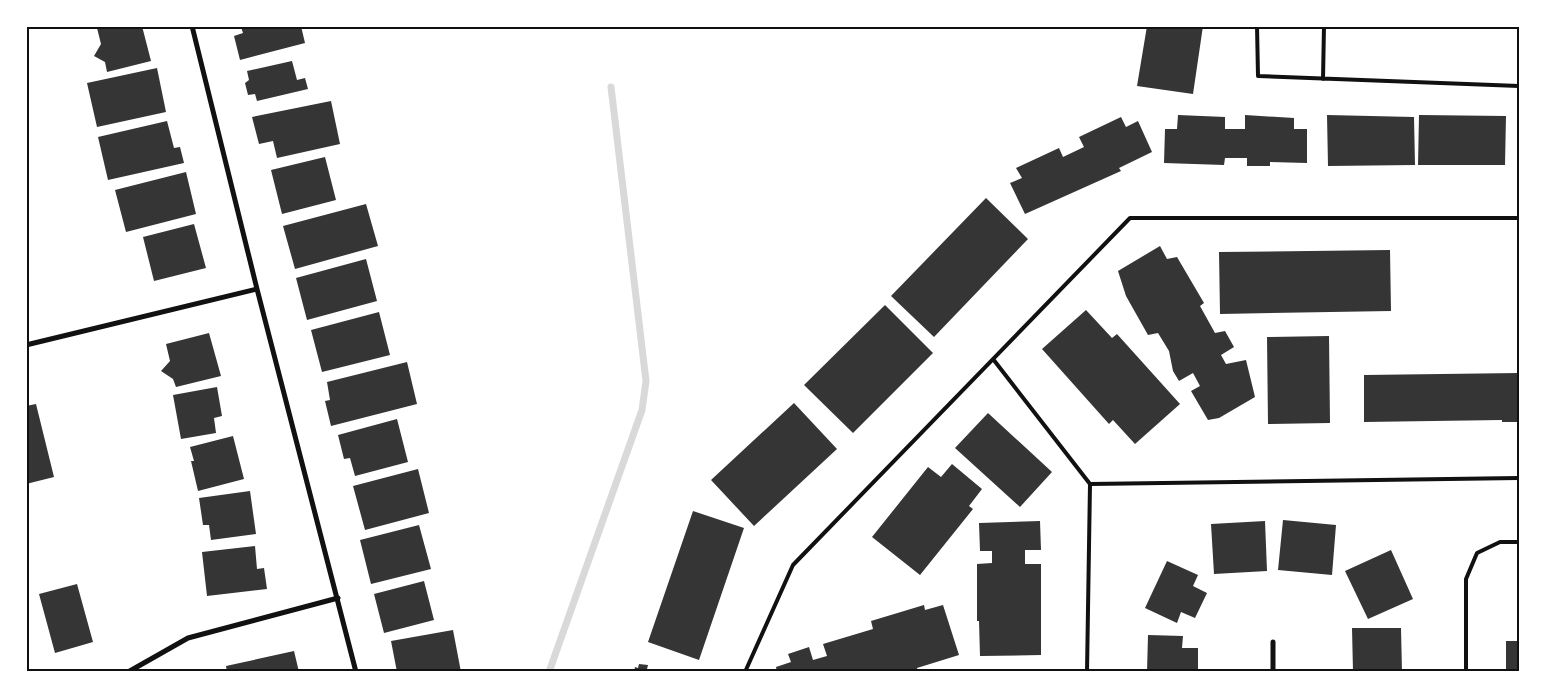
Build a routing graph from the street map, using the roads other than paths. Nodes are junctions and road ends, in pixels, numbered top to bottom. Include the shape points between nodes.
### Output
1 (192, 26) edge
2 (1257, 26) edge
3 (1324, 26) edge
4 (1323, 79) junction
5 (1519, 86) edge
6 (1519, 218) edge
7 (257, 289) junction
8 (26, 345) edge
9 (993, 359) junction
10 (1519, 478) edge
11 (1090, 484) junction
12 (1519, 542) edge
13 (338, 598) junction
14 (1273, 642) dead end
15 (128, 672) edge
16 (356, 672) edge
17 (745, 672) edge
18 (1086, 672) edge
19 (1273, 672) edge
20 (1466, 672) edge

1 - 7 street
2 - 4 lane via 1258,76
3 - 4 lane
4 - 5 lane
6 - 9 lane via 1130,218
7 - 8 street
7 - 13 street
9 - 11 lane
9 - 17 lane via 793,565
10 - 11 lane
11 - 18 lane
12 - 20 lane via 1500,542 1477,553 1466,579
13 - 15 street via 188,638
13 - 16 street
14 - 19 street

